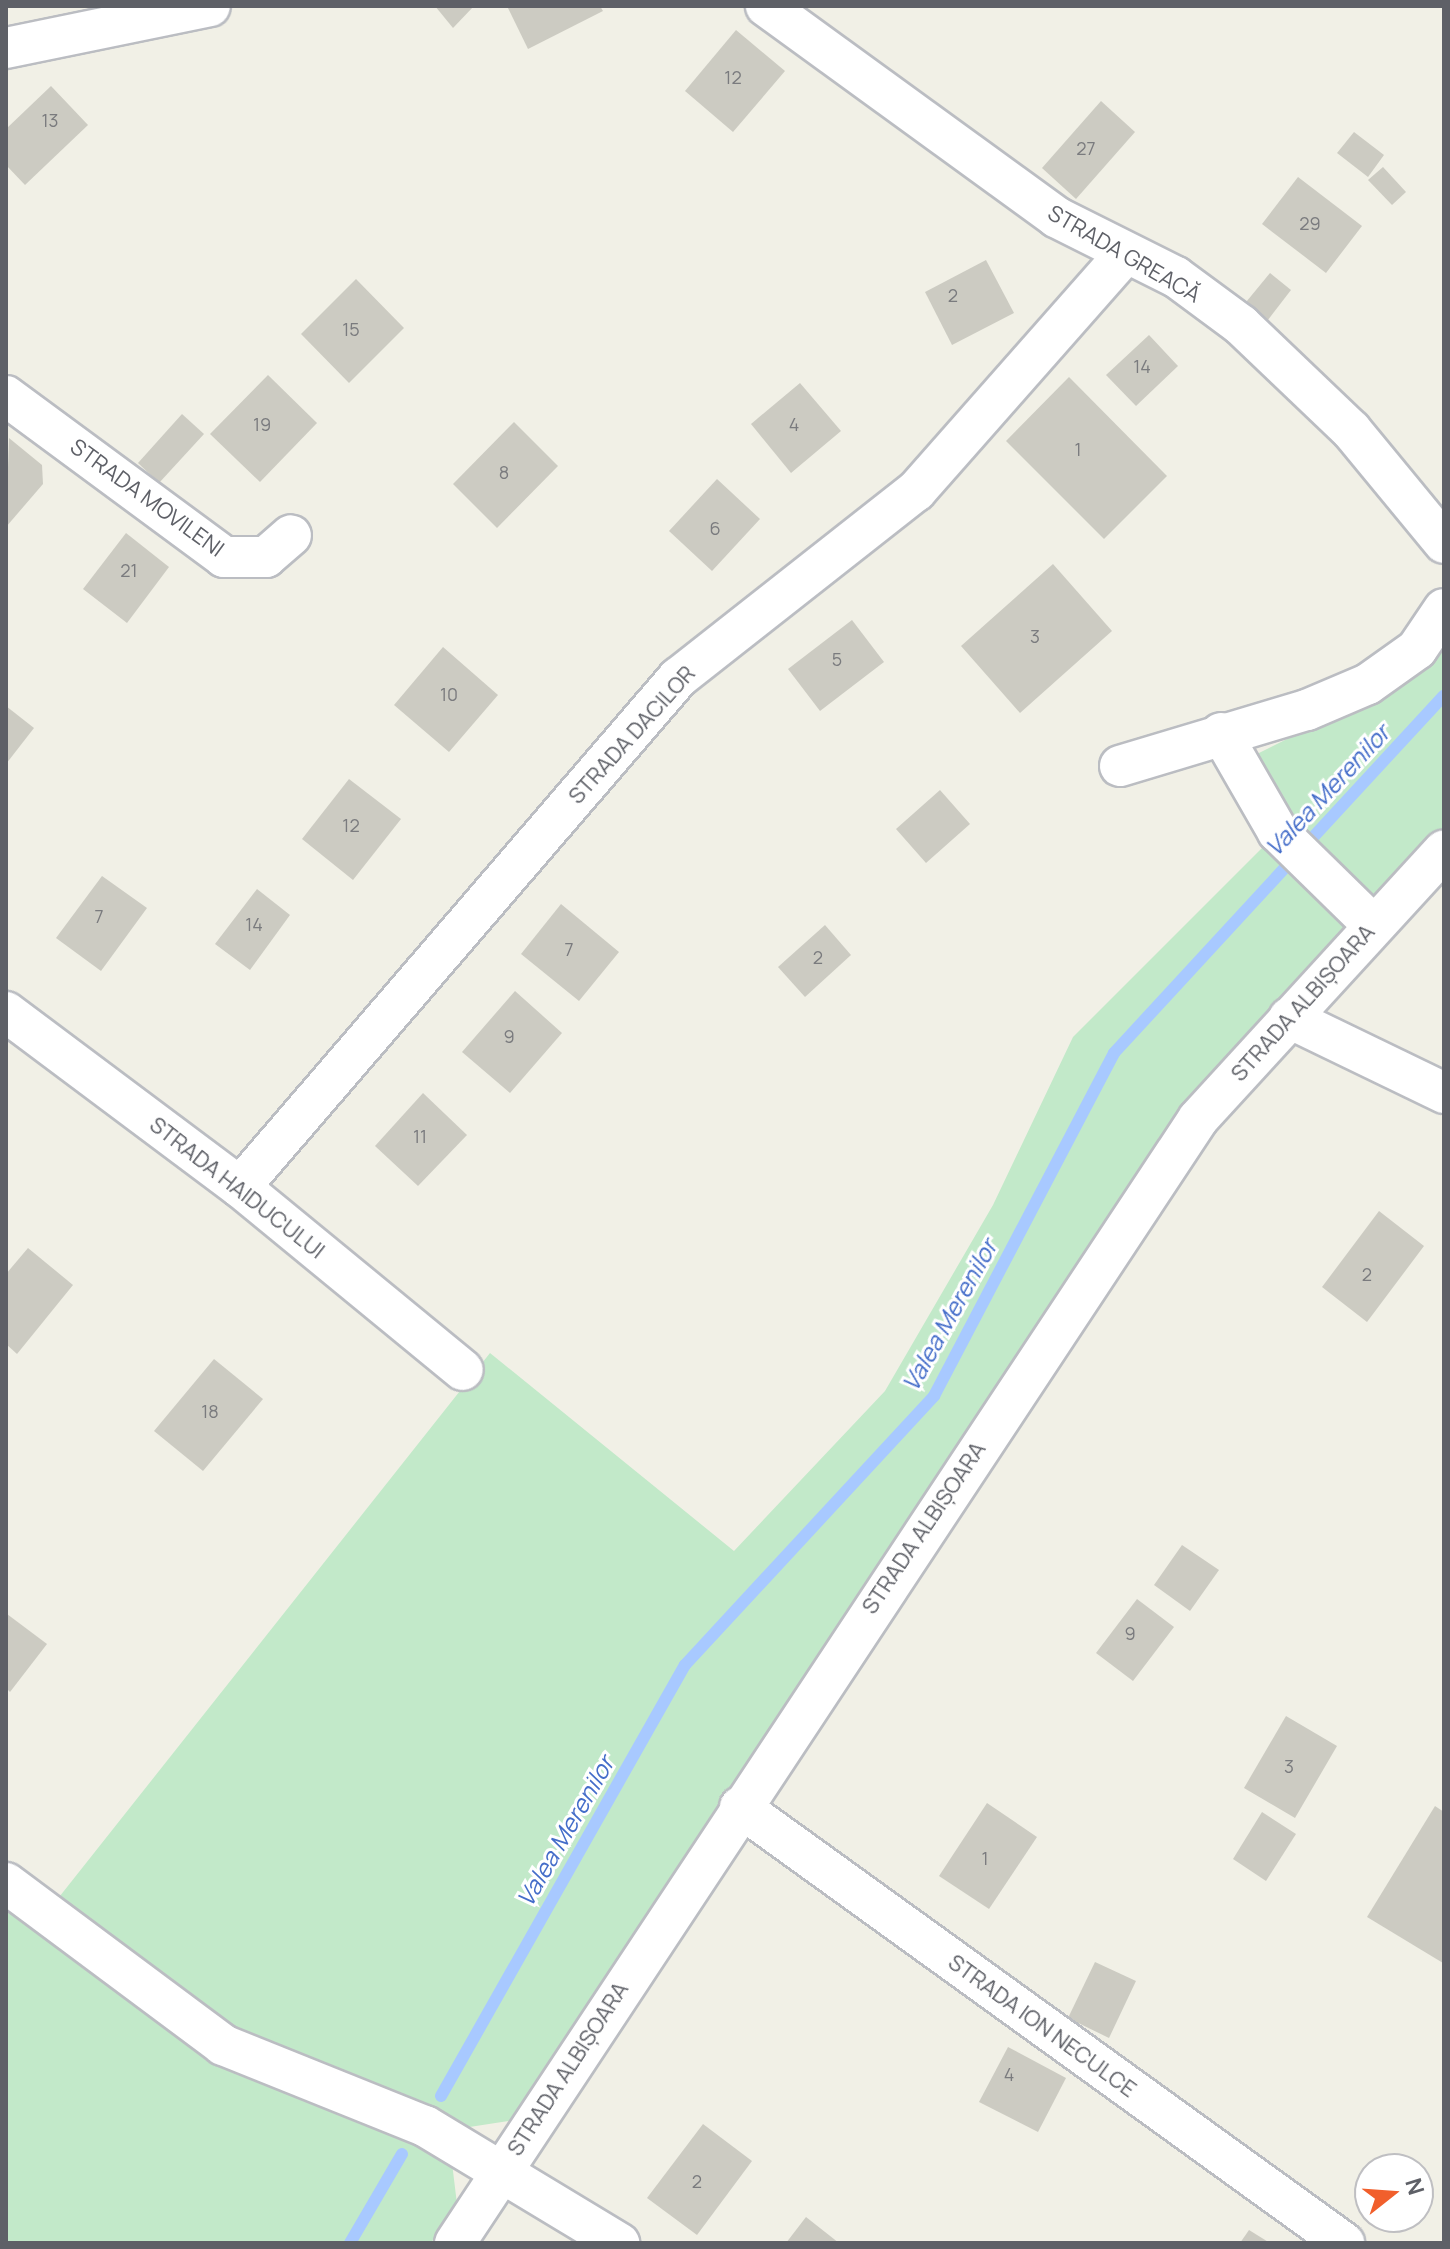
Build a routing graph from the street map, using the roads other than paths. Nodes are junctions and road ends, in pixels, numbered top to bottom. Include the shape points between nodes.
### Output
1 (210, 6) edge
2 (766, 6) edge
3 (6, 48) edge
4 (1126, 253) junction
5 (6, 396) edge
6 (291, 535) dead end
7 (1444, 543) edge
8 (1444, 609) edge
9 (1221, 733) junction
10 (1120, 766) dead end
11 (1444, 851) edge
12 (1373, 925) junction
13 (6, 1012) edge
14 (1289, 1018) junction
15 (1444, 1093) edge
16 (240, 1187) junction
17 (463, 1370) dead end
18 (740, 1807) junction
19 (6, 1883) edge
20 (503, 2168) junction
21 (455, 2243) edge
22 (619, 2243) edge
23 (1344, 2243) edge

1 - 3 street
2 - 4 street, STRADA GREACĂ via 1005,182
4 - 7 street, STRADA GREACĂ via 1241,325 1351,430
4 - 16 street, STRADA DACILOR via 916,491 678,678
5 - 6 street, STRADA MOVILENI via 224,557 266,557
8 - 9 street via 1417,649 1368,684
9 - 10 street
9 - 12 street via 1278,832
11 - 12 street, STRADA ALBIȘOARA
12 - 14 street, STRADA ALBIȘOARA
13 - 16 street, STRADA HAIDUCULUI
14 - 15 street
14 - 18 street, STRADA ALBIȘOARA via 1198,1119
16 - 17 street, STRADA HAIDUCULUI
18 - 20 street, STRADA ALBIȘOARA
18 - 23 street, STRADA ION NECULCE
19 - 20 street via 223,2045 425,2126
20 - 21 street, STRADA ALBIȘOARA
20 - 22 street

